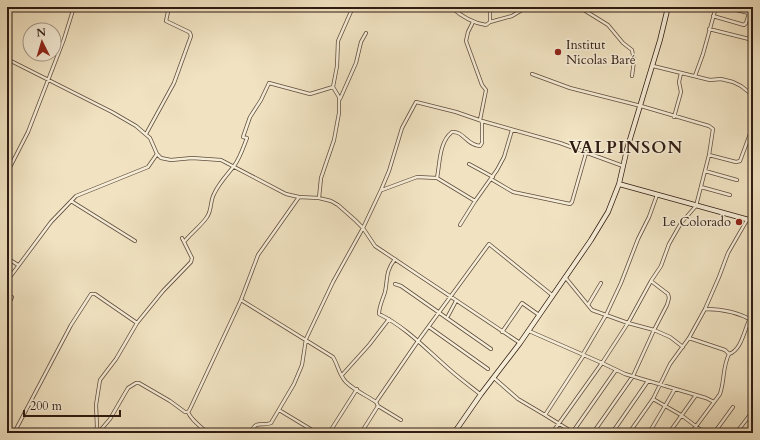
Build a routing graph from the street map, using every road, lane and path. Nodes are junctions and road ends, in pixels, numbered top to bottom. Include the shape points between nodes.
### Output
1 (74, 7) edge
2 (169, 7) edge
3 (353, 7) edge
4 (451, 7) edge
5 (490, 7) edge
6 (527, 7) edge
7 (579, 7) edge
8 (668, 7) edge
9 (716, 7) edge
10 (724, 7) edge
11 (751, 7) edge
12 (749, 13) junction
13 (713, 16) junction
14 (473, 22) junction
15 (490, 22) junction
16 (710, 29) junction
17 (366, 32) dead end
18 (753, 40) edge
19 (7, 59) edge
20 (652, 66) junction
21 (681, 73) junction
22 (532, 74) dead end
23 (632, 76) dead end
24 (695, 76) junction
25 (48, 79) junction
26 (333, 87) junction
27 (753, 94) edge
28 (339, 100) junction
29 (641, 106) junction
30 (674, 117) junction
31 (481, 121) junction
32 (753, 126) edge
33 (512, 130) junction
34 (146, 134) junction
35 (586, 153) junction
36 (157, 154) junction
37 (710, 155) junction
38 (469, 164) dead end
39 (234, 166) junction
40 (624, 166) junction
41 (705, 171) junction
42 (7, 173) edge
43 (437, 178) junction
44 (492, 178) junction
45 (738, 180) dead end
46 (620, 184) junction
47 (701, 187) junction
48 (381, 190) junction
49 (657, 195) junction
50 (730, 195) dead end
51 (299, 197) junction
52 (319, 198) junction
53 (71, 201) junction
54 (475, 201) junction
55 (696, 206) junction
56 (747, 220) junction
57 (753, 221) edge
58 (460, 225) dead end
59 (363, 228) junction
60 (182, 238) dead end
61 (135, 240) dead end
62 (184, 242) junction
63 (7, 258) edge
64 (395, 259) junction
65 (18, 265) junction
66 (564, 277) junction
67 (7, 281) edge
68 (651, 281) junction
69 (395, 284) dead end
70 (601, 284) dead end
71 (552, 295) junction
72 (12, 297) dead end
73 (451, 298) junction
74 (241, 300) junction
75 (456, 301) junction
76 (588, 305) junction
77 (7, 306) edge
78 (705, 309) junction
79 (753, 312) edge
80 (439, 314) junction
81 (539, 315) junction
82 (606, 315) junction
83 (448, 316) dead end
84 (389, 319) junction
85 (749, 319) junction
86 (753, 322) edge
87 (137, 323) junction
88 (628, 323) junction
89 (429, 327) junction
90 (654, 330) junction
91 (528, 331) junction
92 (502, 332) junction
93 (689, 338) junction
94 (306, 339) junction
95 (418, 341) junction
96 (520, 343) junction
97 (683, 347) junction
98 (491, 349) dead end
99 (728, 354) junction
100 (583, 355) junction
101 (602, 362) junction
102 (488, 369) dead end
103 (616, 370) junction
104 (342, 375) junction
105 (633, 376) junction
106 (494, 378) junction
107 (648, 381) junction
108 (660, 385) junction
109 (357, 389) junction
110 (675, 389) junction
111 (480, 394) junction
112 (696, 395) junction
113 (653, 399) junction
114 (376, 402) junction
115 (714, 402) junction
116 (378, 406) junction
117 (665, 407) junction
118 (733, 407) dead end
119 (279, 410) junction
120 (753, 411) edge
121 (188, 412) junction
122 (681, 414) junction
123 (545, 415) junction
124 (401, 420) dead end
125 (559, 423) junction
126 (695, 426) junction
127 (311, 432) edge
128 (14, 433) edge
129 (95, 433) edge
130 (98, 433) edge
131 (208, 433) edge
132 (251, 433) edge
133 (317, 433) edge
134 (329, 433) edge
135 (361, 433) edge
136 (454, 433) edge
137 (552, 433) edge
138 (573, 433) edge
139 (593, 433) edge
140 (612, 433) edge
141 (629, 433) edge
142 (649, 433) edge
143 (669, 433) edge
144 (691, 433) edge
145 (705, 433) edge
146 (714, 433) edge
147 (736, 433) edge

1 - 25 street
2 - 34 street via 166,21 189,32 190,36 174,83
3 - 26 street via 338,41
4 - 14 street
5 - 15 street
6 - 15 street via 512,16
7 - 23 street via 608,25 632,50
8 - 20 main road
9 - 13 street
10 - 12 street
11 - 12 street
12 - 13 street via 744,25
13 - 16 street
14 - 15 street via 487,25
14 - 31 street via 466,41 486,90
16 - 18 street
16 - 24 street
17 - 28 street via 356,63
19 - 25 street
20 - 21 street
20 - 29 main road
21 - 24 street
21 - 30 street via 681,92
22 - 29 street via 570,88
24 - 27 street via 733,82
25 - 34 street via 112,112
25 - 42 street via 28,132
26 - 28 street
26 - 39 street via 310,94 269,84 250,117 243,137 247,138
28 - 52 street via 335,135 321,178
29 - 30 street
29 - 40 main road
30 - 37 street via 713,128
31 - 33 street
31 - 43 street via 480,146 469,143 457,132 449,134 443,144
31 - 48 street via 416,102 402,128
32 - 37 street via 740,161
33 - 35 street
33 - 44 street via 504,157
34 - 36 street
35 - 40 street
35 - 44 street via 570,204 514,192
36 - 39 street via 161,158 171,160 218,159
36 - 53 street via 148,167 76,196
37 - 41 street
38 - 44 street
39 - 51 street via 275,189
39 - 62 street via 214,194 207,217
40 - 46 main road
41 - 45 street
41 - 47 street
43 - 48 street via 417,177
43 - 54 street
44 - 54 street
46 - 49 main road
46 - 66 main road via 608,212
47 - 50 street
47 - 55 street
48 - 59 street
49 - 55 main road
49 - 82 street via 626,274
51 - 52 street
51 - 74 street via 258,255
52 - 59 street via 338,205
53 - 61 street
53 - 65 street via 50,222
54 - 58 street
55 - 56 main road
55 - 68 street via 681,223
56 - 57 main road
56 - 78 street via 728,253
59 - 64 street via 374,246
59 - 94 street via 333,282
60 - 62 street
62 - 87 street via 192,258 191,262
63 - 65 street
64 - 73 street
64 - 84 street via 389,267 379,310 379,314
65 - 67 street
66 - 71 main road
66 - 76 street
68 - 88 street
68 - 90 street via 668,294 669,298
69 - 80 street
70 - 76 street
71 - 73 street via 490,244
71 - 81 main road
72 - 77 street
73 - 75 street
73 - 80 street
74 - 94 street
74 - 121 street
75 - 83 street
75 - 92 street
76 - 82 street via 592,310
78 - 85 street via 720,309
78 - 93 street
79 - 85 street
80 - 89 street
80 - 98 street
81 - 91 main road
81 - 92 street via 522,303
82 - 88 street
82 - 100 street
84 - 95 street
84 - 104 street
85 - 86 street
85 - 99 street via 739,347
87 - 128 street via 95,294 91,294 71,325
87 - 129 street via 100,380
88 - 90 street
88 - 101 street
89 - 95 street
89 - 102 street
90 - 97 street via 670,337
90 - 105 street
91 - 96 main road
91 - 100 street
92 - 96 street
93 - 97 street
93 - 99 street via 725,350
94 - 104 street via 334,357
94 - 119 street via 302,365
95 - 111 street
95 - 114 street
96 - 106 main road
97 - 108 street via 670,364
99 - 115 street via 723,369 722,388
100 - 101 street
100 - 123 street
101 - 103 street
101 - 125 street
103 - 105 street
103 - 138 street
104 - 109 street via 346,382
105 - 107 street
105 - 139 street
106 - 111 main road
106 - 123 street via 518,399
107 - 108 street
107 - 140 street
108 - 110 street
108 - 113 street
109 - 114 street
109 - 134 street
110 - 112 street
110 - 117 street
111 - 136 main road
112 - 115 street
112 - 122 street
113 - 117 street
113 - 141 street
114 - 116 street
115 - 126 street
116 - 124 street
116 - 135 street
117 - 122 street
117 - 142 street
118 - 146 street
119 - 127 street
119 - 132 street via 271,423 257,424
120 - 147 street
121 - 130 street via 136,383 128,388
121 - 131 street
122 - 126 street
122 - 143 street
123 - 125 street
125 - 137 street
125 - 138 street
126 - 144 street
126 - 145 street
127 - 133 street

